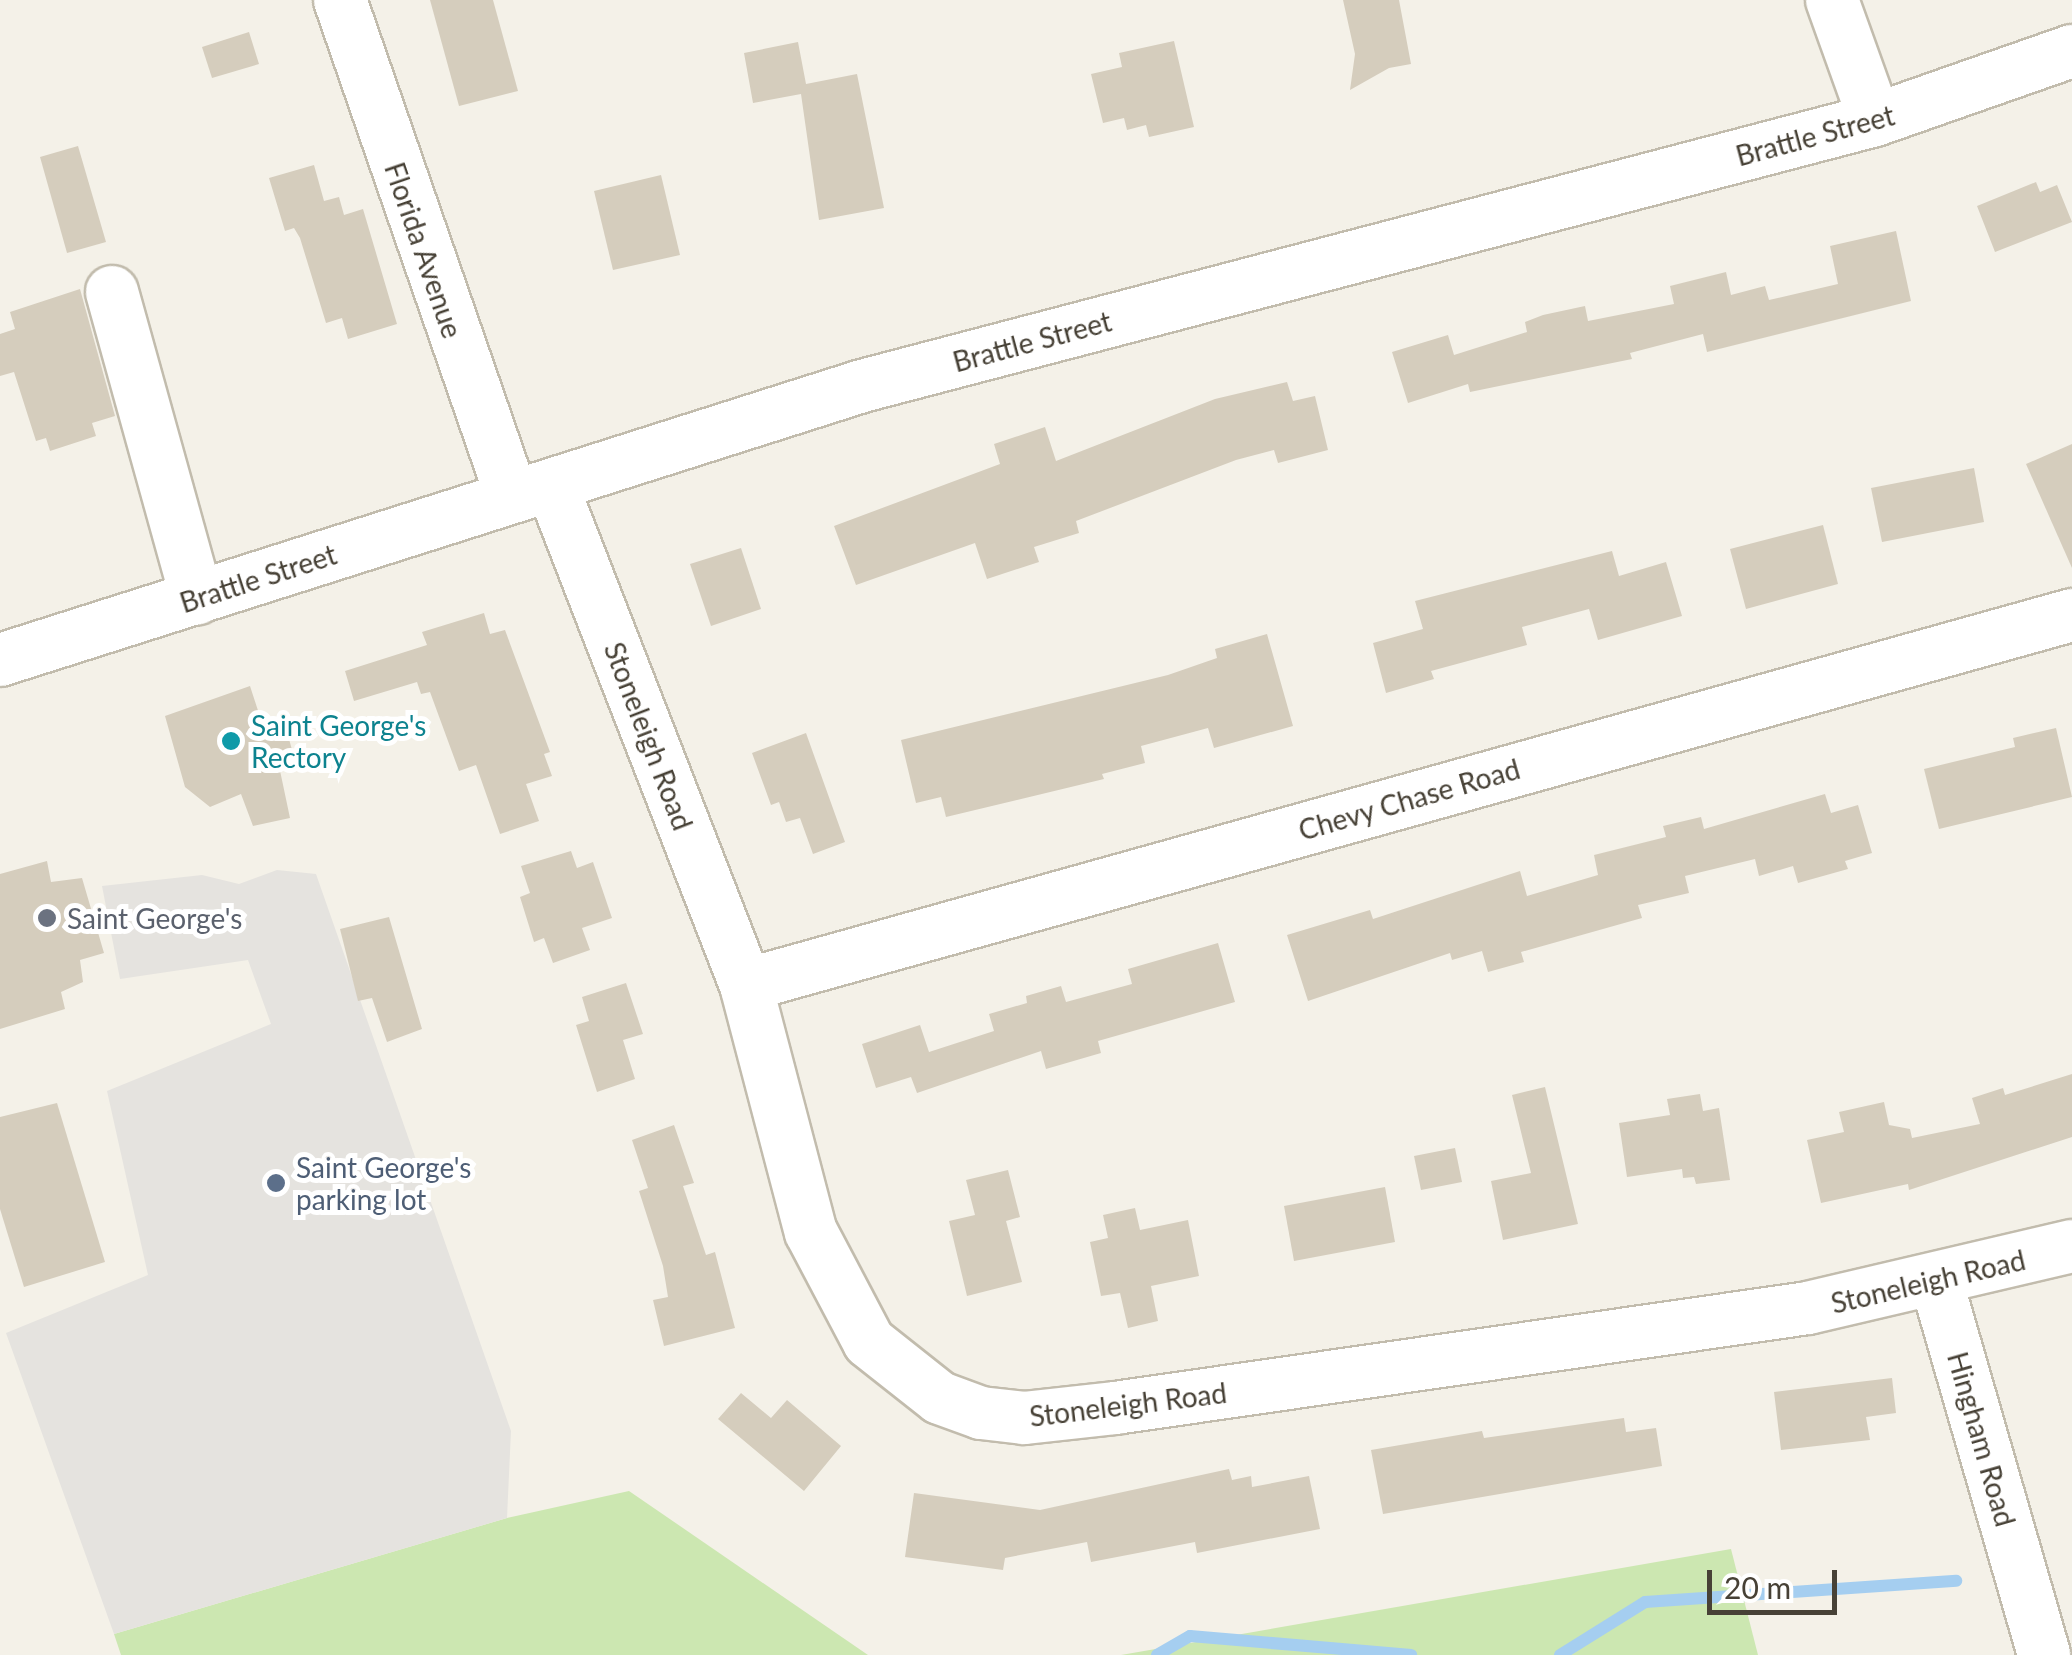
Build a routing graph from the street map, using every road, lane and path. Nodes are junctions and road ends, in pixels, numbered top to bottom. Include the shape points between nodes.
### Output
1 (340, 0) edge
2 (1832, 0) edge
3 (2072, 52) edge
4 (1874, 120) junction
5 (112, 292) dead end
6 (532, 491) junction
7 (197, 598) junction
8 (2072, 615) edge
9 (0, 660) edge
10 (746, 985) junction
11 (2072, 1246) edge
12 (1936, 1280) junction
13 (2044, 1655) edge

1 - 6 street, Florida Avenue
2 - 4 street
3 - 4 street, Brattle Street
4 - 6 street, Brattle Street via 880,381
5 - 7 street
6 - 7 street, Brattle Street
6 - 10 street, Stoneleigh Road
7 - 9 street, Brattle Street
8 - 10 street, Chevy Chase Road
10 - 12 street, Stoneleigh Road via 811,1232 846,1308 902,1372 980,1414 1024,1418 1135,1406 1808,1308
11 - 12 street, Stoneleigh Road
12 - 13 street, Hingham Road

